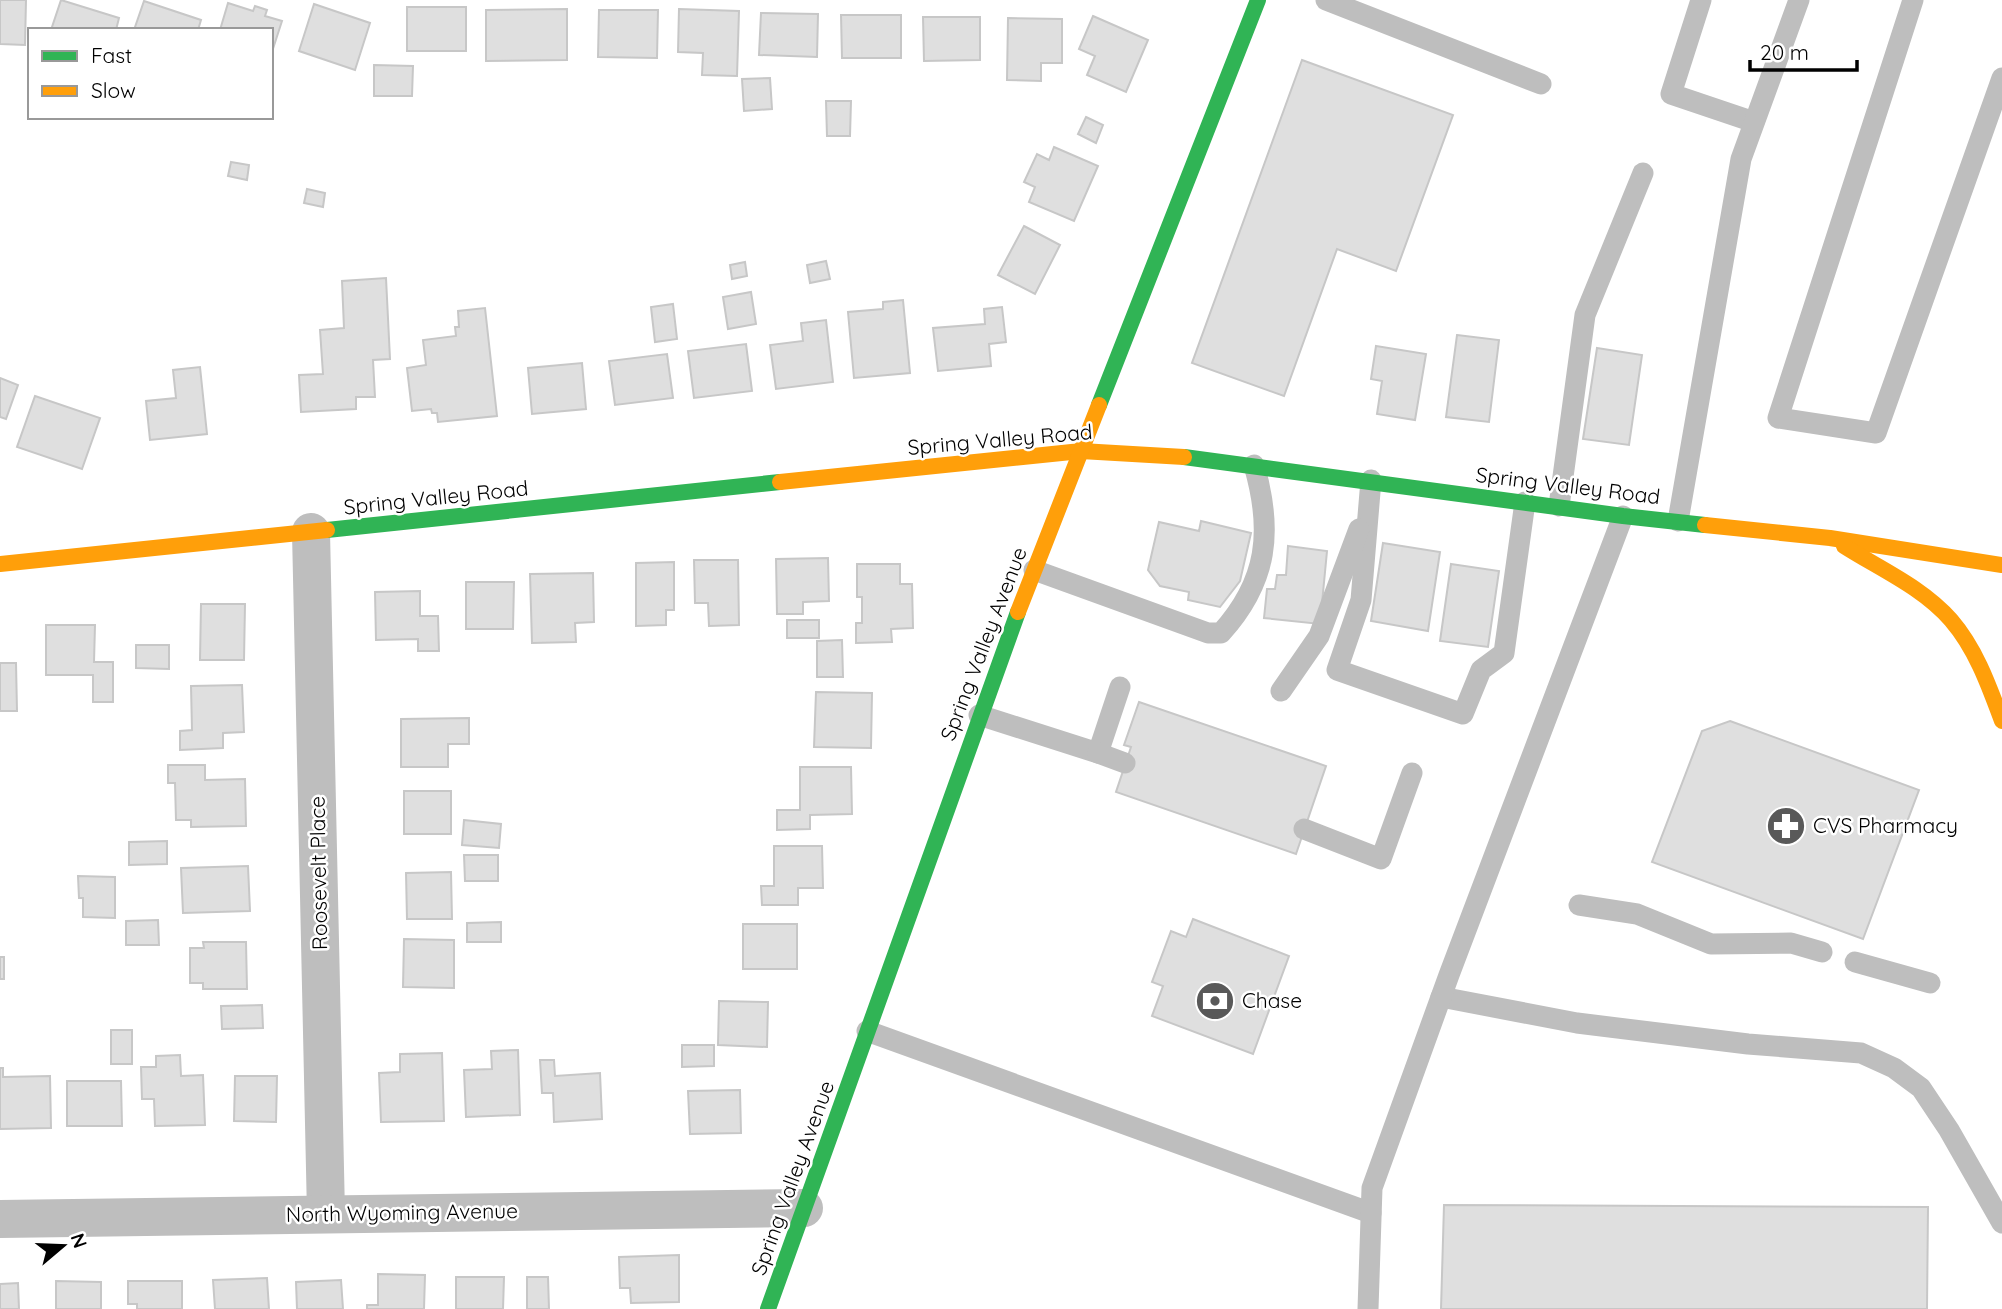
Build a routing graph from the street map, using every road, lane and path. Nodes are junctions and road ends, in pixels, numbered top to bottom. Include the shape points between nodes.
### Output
1 (1258, 0) edge
2 (1326, 0) edge
3 (1701, 0) edge
4 (1799, 0) edge
5 (1913, 0) edge
6 (2002, 78) edge
7 (1541, 84) dead end
8 (1754, 122) junction
9 (1643, 173) dead end
10 (1081, 451) junction
11 (1254, 465) junction
12 (1371, 480) junction
13 (1525, 502) junction
14 (1559, 506) junction
15 (1367, 511) junction
16 (1623, 516) junction
17 (1678, 521) junction
18 (311, 532) junction
19 (1830, 538) junction
20 (0, 564) edge
21 (2002, 565) edge
22 (1034, 570) junction
23 (1120, 687) dead end
24 (1281, 691) dead end
25 (979, 715) junction
26 (2002, 721) edge
27 (1098, 753) junction
28 (1125, 763) dead end
29 (1412, 773) dead end
30 (1304, 829) dead end
31 (1579, 905) dead end
32 (1822, 952) dead end
33 (1855, 962) dead end
34 (1930, 982) dead end
35 (1441, 997) junction
36 (867, 1031) junction
37 (804, 1208) junction
38 (1371, 1213) junction
39 (326, 1214) junction
40 (0, 1219) edge
41 (2002, 1223) edge
42 (768, 1309) edge
43 (1368, 1309) edge

1 - 10 street, Spring Valley Avenue
2 - 7 lane
3 - 8 lane via 1671,94
4 - 8 lane
5 - 6 lane via 1778,418 1876,433
8 - 17 lane via 1741,159
9 - 14 lane via 1586,315
10 - 11 street, Spring Valley Road
10 - 18 street, Spring Valley Road
10 - 22 street, Spring Valley Avenue
11 - 12 street, Spring Valley Road
11 - 22 lane via 1263,497 1262,555 1253,588 1221,633 1208,634
12 - 13 street, Spring Valley Road
12 - 15 lane
13 - 14 street, Spring Valley Road
13 - 15 lane via 1504,653 1481,670 1462,715 1337,670 1361,600
14 - 16 street, Spring Valley Road
15 - 24 lane via 1318,636
16 - 17 street, Spring Valley Road
16 - 35 lane
17 - 19 street, Spring Valley Road
18 - 20 street, Spring Valley Road
18 - 39 street, Roosevelt Place
19 - 21 street, Spring Valley Road
19 - 26 street via 1920,593 1948,618 1970,646
22 - 25 street, Spring Valley Avenue
23 - 27 lane
25 - 27 lane
25 - 36 street, Spring Valley Avenue
27 - 28 lane
29 - 30 lane via 1381,859
31 - 32 lane via 1637,914 1712,944 1791,943
33 - 34 lane
35 - 38 lane via 1372,1188
35 - 41 lane via 1577,1023 1861,1053 1894,1068 1921,1088
36 - 37 street, Spring Valley Avenue
36 - 38 lane
37 - 39 street, North Wyoming Avenue
37 - 42 street, Spring Valley Avenue
38 - 43 lane
39 - 40 street, North Wyoming Avenue

